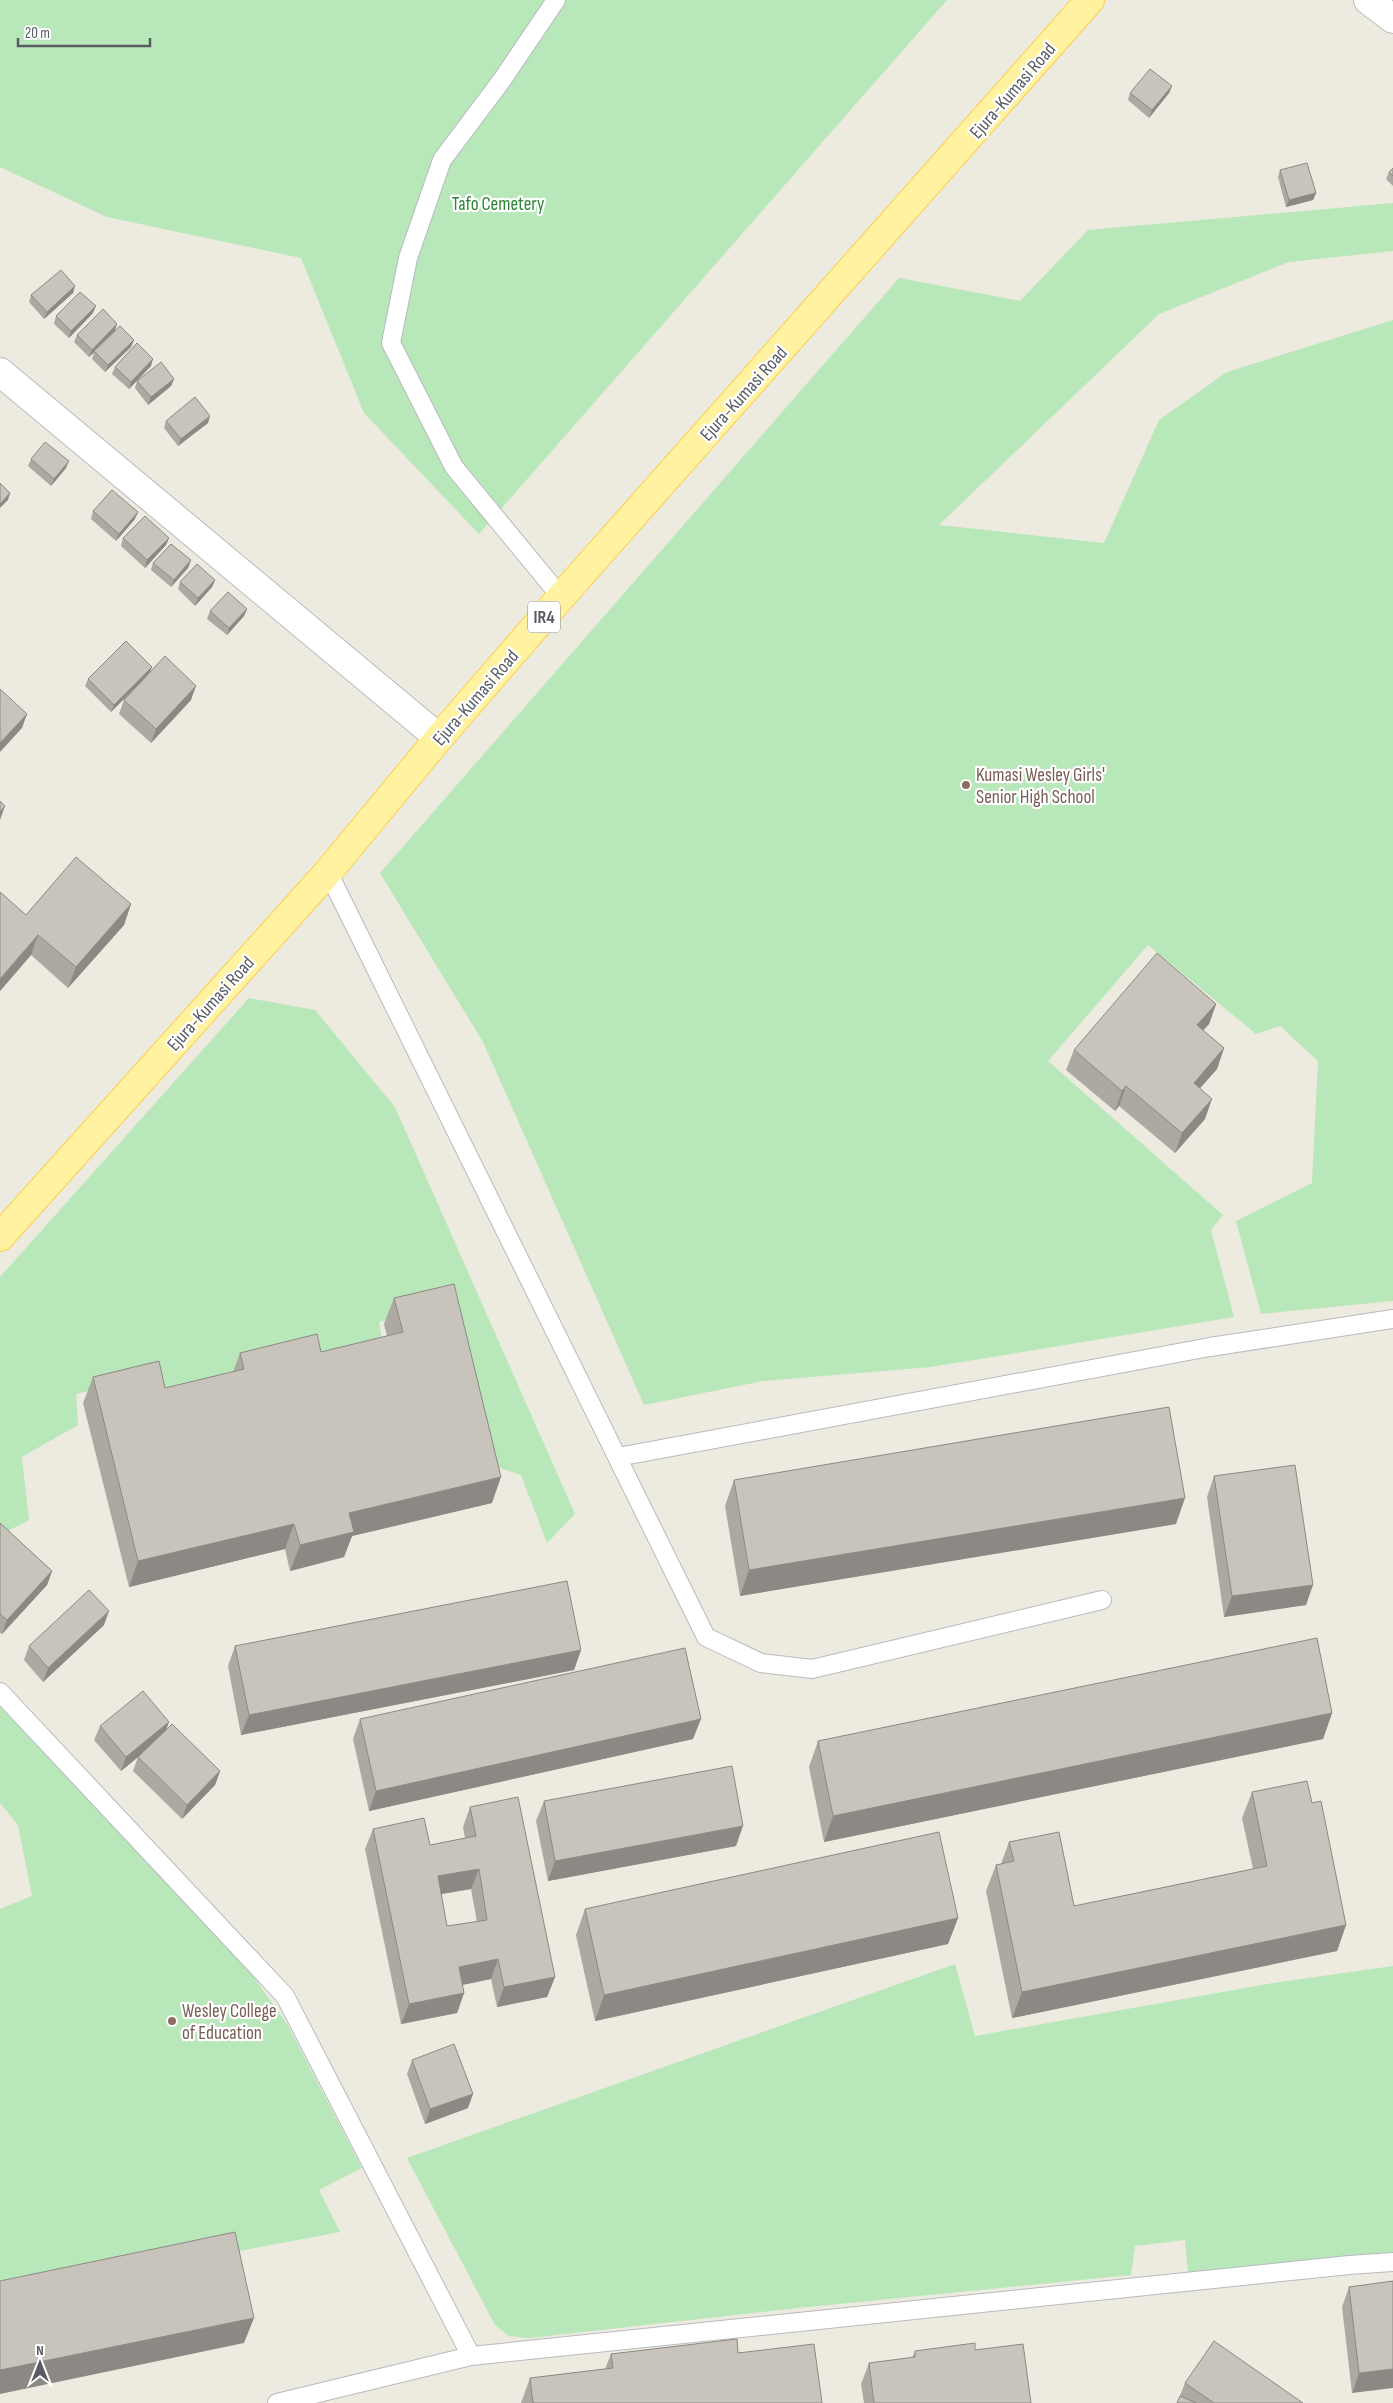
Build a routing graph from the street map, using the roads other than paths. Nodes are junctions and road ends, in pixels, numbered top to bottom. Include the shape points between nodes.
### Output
1 (556, 0) edge
2 (1090, 0) edge
3 (1368, 0) edge
4 (1393, 19) edge
5 (0, 372) edge
6 (561, 598) junction
7 (439, 738) junction
8 (328, 872) junction
9 (0, 1236) edge
10 (1393, 1319) edge
11 (618, 1456) junction
12 (1102, 1600) dead end
13 (0, 1692) edge
14 (1393, 2262) edge
15 (470, 2356) junction
16 (277, 2403) edge

1 - 6 lane via 442,160 408,258 391,343 454,467
2 - 6 main road, Ejura-Kumasi Road / IR4
3 - 4 street
5 - 7 street
6 - 7 main road, Ejura-Kumasi Road / IR4
7 - 8 main road, Ejura-Kumasi Road / IR4
8 - 9 main road, Ejura-Kumasi Road / IR4
8 - 11 lane
10 - 11 lane via 1210,1347
11 - 12 lane via 706,1637 761,1663 812,1669
13 - 15 lane via 285,1996
14 - 15 lane
15 - 16 lane

